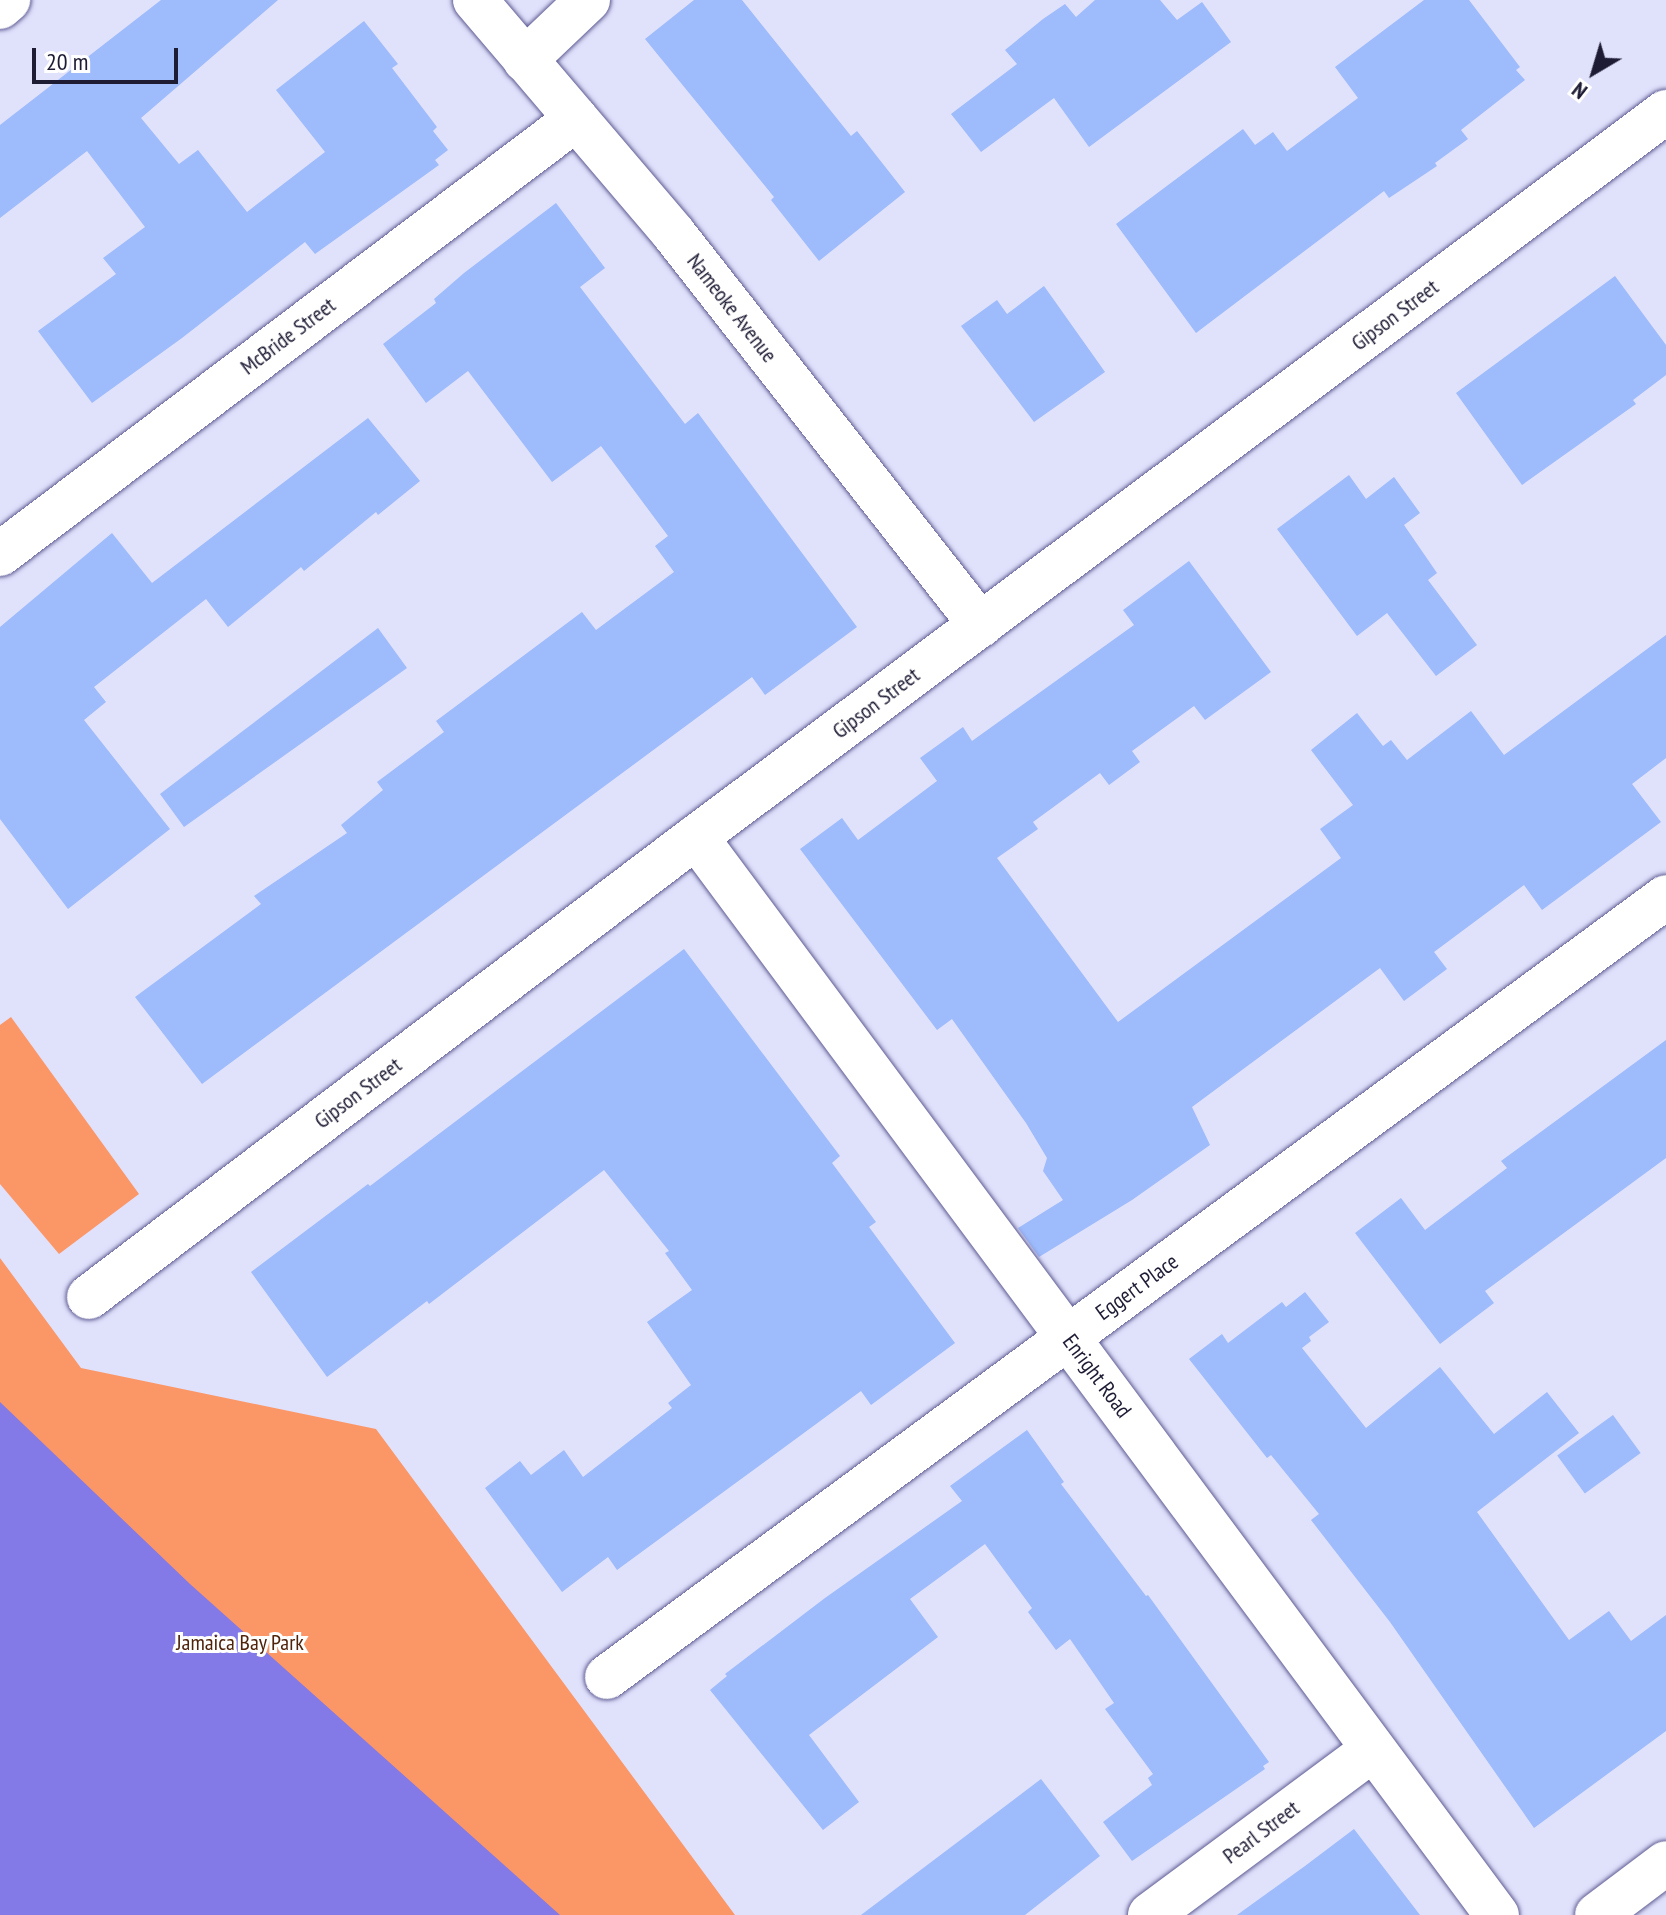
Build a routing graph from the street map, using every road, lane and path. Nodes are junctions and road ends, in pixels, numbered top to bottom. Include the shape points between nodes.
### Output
1 (8, 0) edge
2 (475, 0) edge
3 (588, 0) edge
4 (0, 7) edge
5 (525, 60) junction
6 (1666, 112) edge
7 (576, 119) junction
8 (0, 554) edge
9 (981, 625) junction
10 (696, 837) junction
11 (1666, 897) edge
12 (89, 1297) dead end
13 (1068, 1338) junction
14 (607, 1677) dead end
15 (1372, 1750) junction
16 (1666, 1863) edge
17 (1150, 1915) edge
18 (1497, 1915) edge
19 (1597, 1915) edge

1 - 4 street
2 - 5 street, Nameoke Avenue
3 - 5 street
5 - 7 street, Nameoke Avenue
6 - 9 street, Gipson Street
7 - 8 street, McBride Street
7 - 9 street, Nameoke Avenue via 674,234
9 - 10 street, Gipson Street
10 - 12 street, Gipson Street
10 - 13 street, Enright Road
11 - 13 street, Eggert Place
13 - 14 street, Eggert Place
13 - 15 street, Enright Road
15 - 17 street, Pearl Street
15 - 18 street, Enright Road
16 - 19 street

